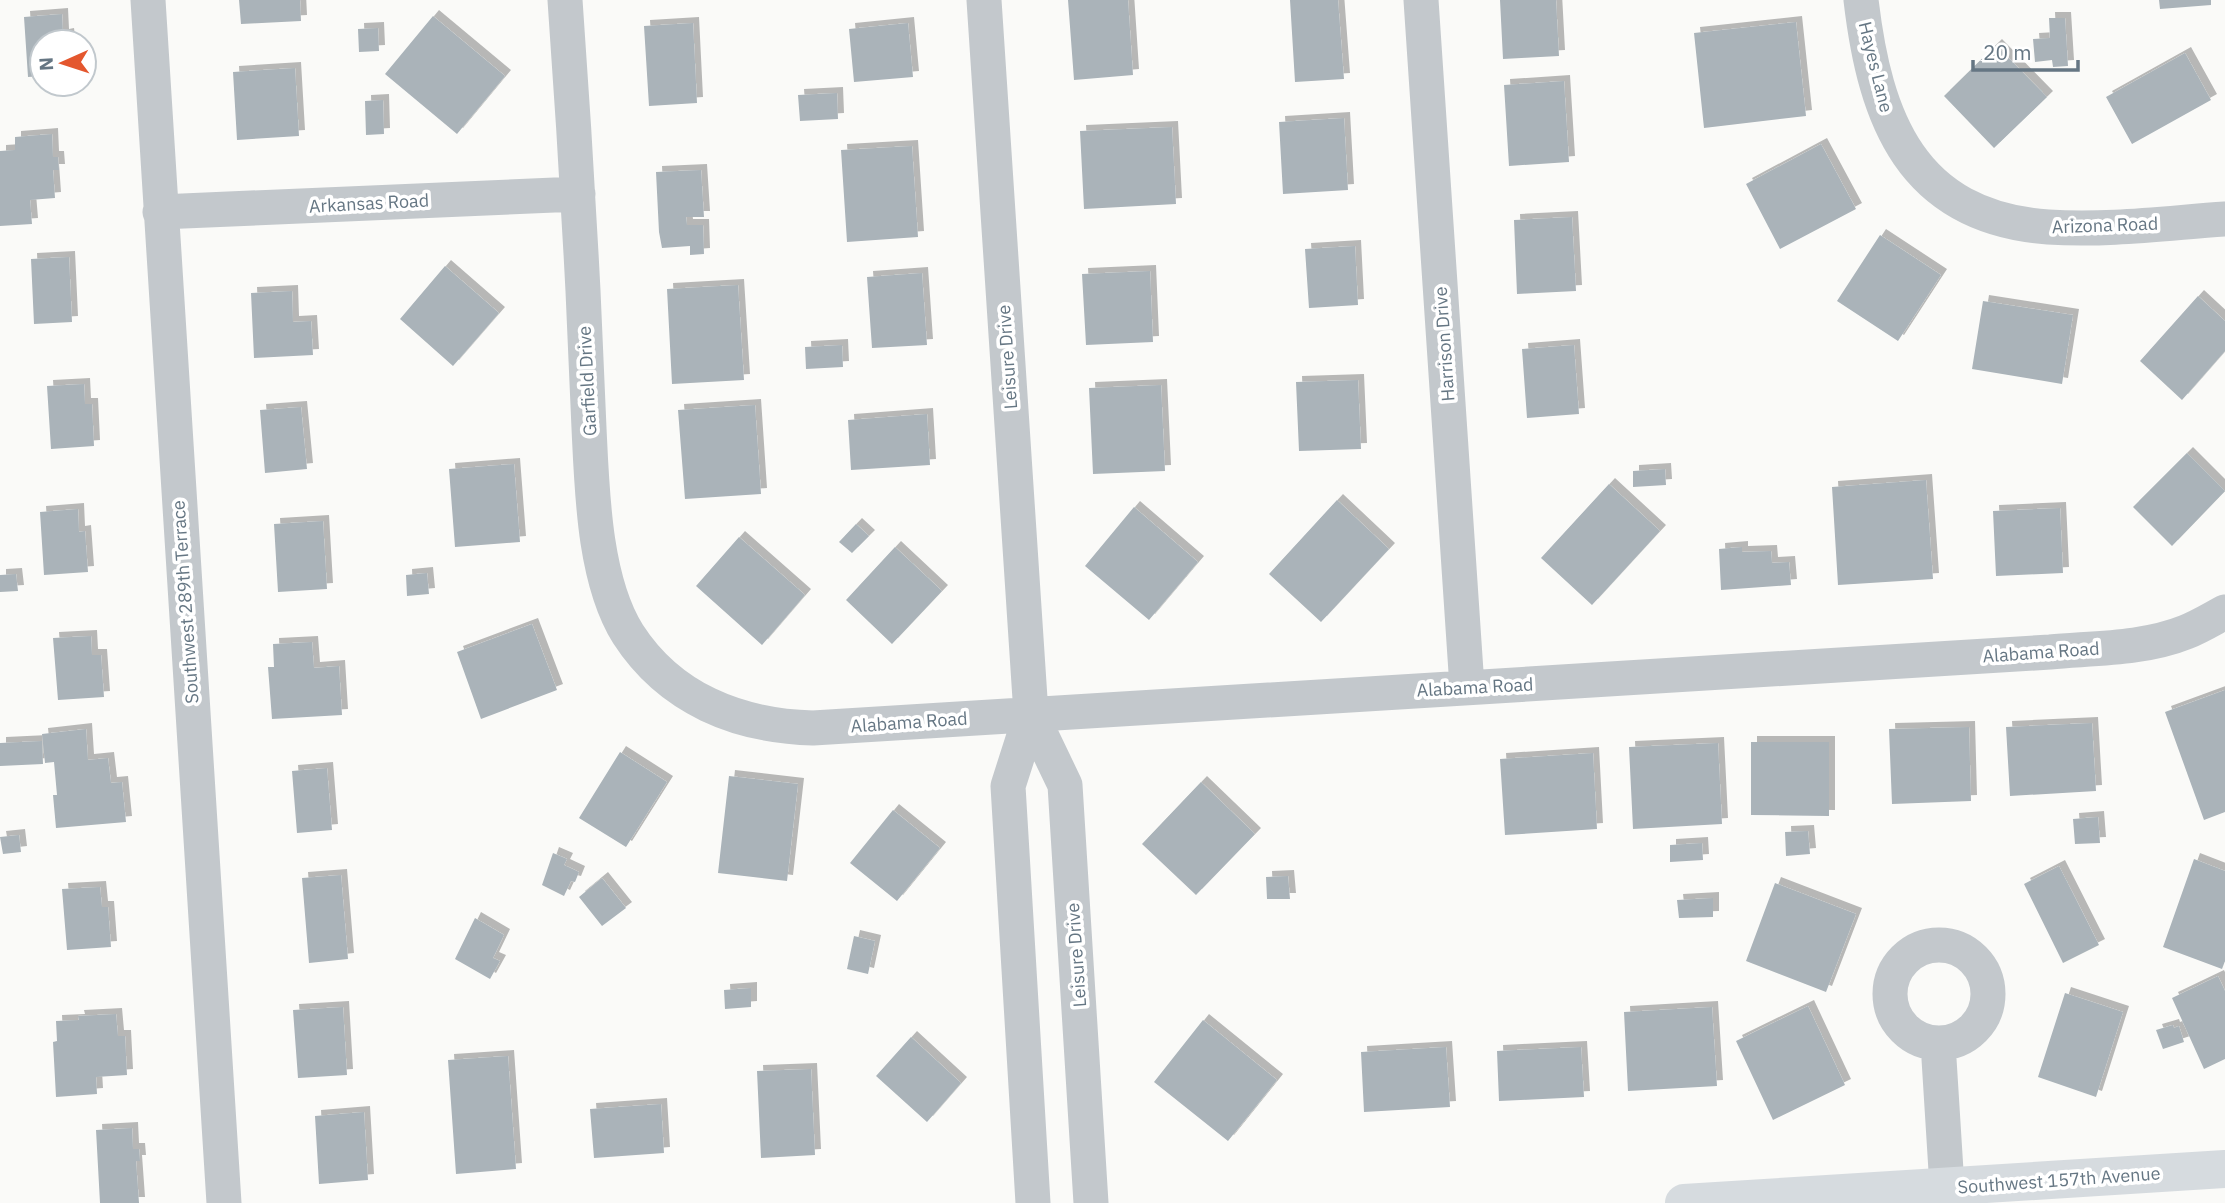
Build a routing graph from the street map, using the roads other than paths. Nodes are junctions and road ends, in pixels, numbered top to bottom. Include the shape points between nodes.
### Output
1 (148, 0) edge
2 (565, 0) edge
3 (984, 0) edge
4 (1422, 0) edge
5 (1861, 0) edge
6 (1894, 133) joint
7 (578, 194) junction
8 (160, 212) junction
9 (2225, 219) edge
10 (2225, 612) edge
11 (1467, 687) junction
12 (721, 710) joint
13 (1031, 714) junction
14 (1938, 1043) dead end
15 (2225, 1169) edge
16 (1948, 1187) junction
17 (224, 1203) edge
18 (1033, 1203) edge
19 (1091, 1203) edge
20 (1684, 1203) edge

1 - 8 street, Southwest 289th Terrace
2 - 7 street, Garfield Drive
3 - 13 street, Leisure Drive
4 - 11 street, Harrison Drive
5 - 6 street, Hayes Lane via 1875,79
6 - 9 street, Arizona Road via 1934,184 1969,206 2007,220 2077,228
7 - 8 street, Arkansas Road
7 - 12 street, Garfield Drive via 592,482 606,580 627,633 645,658 676,688
8 - 17 street, Southwest 289th Terrace
10 - 11 street, Alabama Road via 2184,633 2134,645
11 - 13 street, Alabama Road
12 - 13 street, Alabama Road via 752,721 799,727
13 - 18 street, Leisure Drive via 1008,786
13 - 19 street, Leisure Drive via 1065,785
14 - 16 street
15 - 16 street, Southwest 157th Avenue
16 - 20 street, Southwest 157th Avenue

